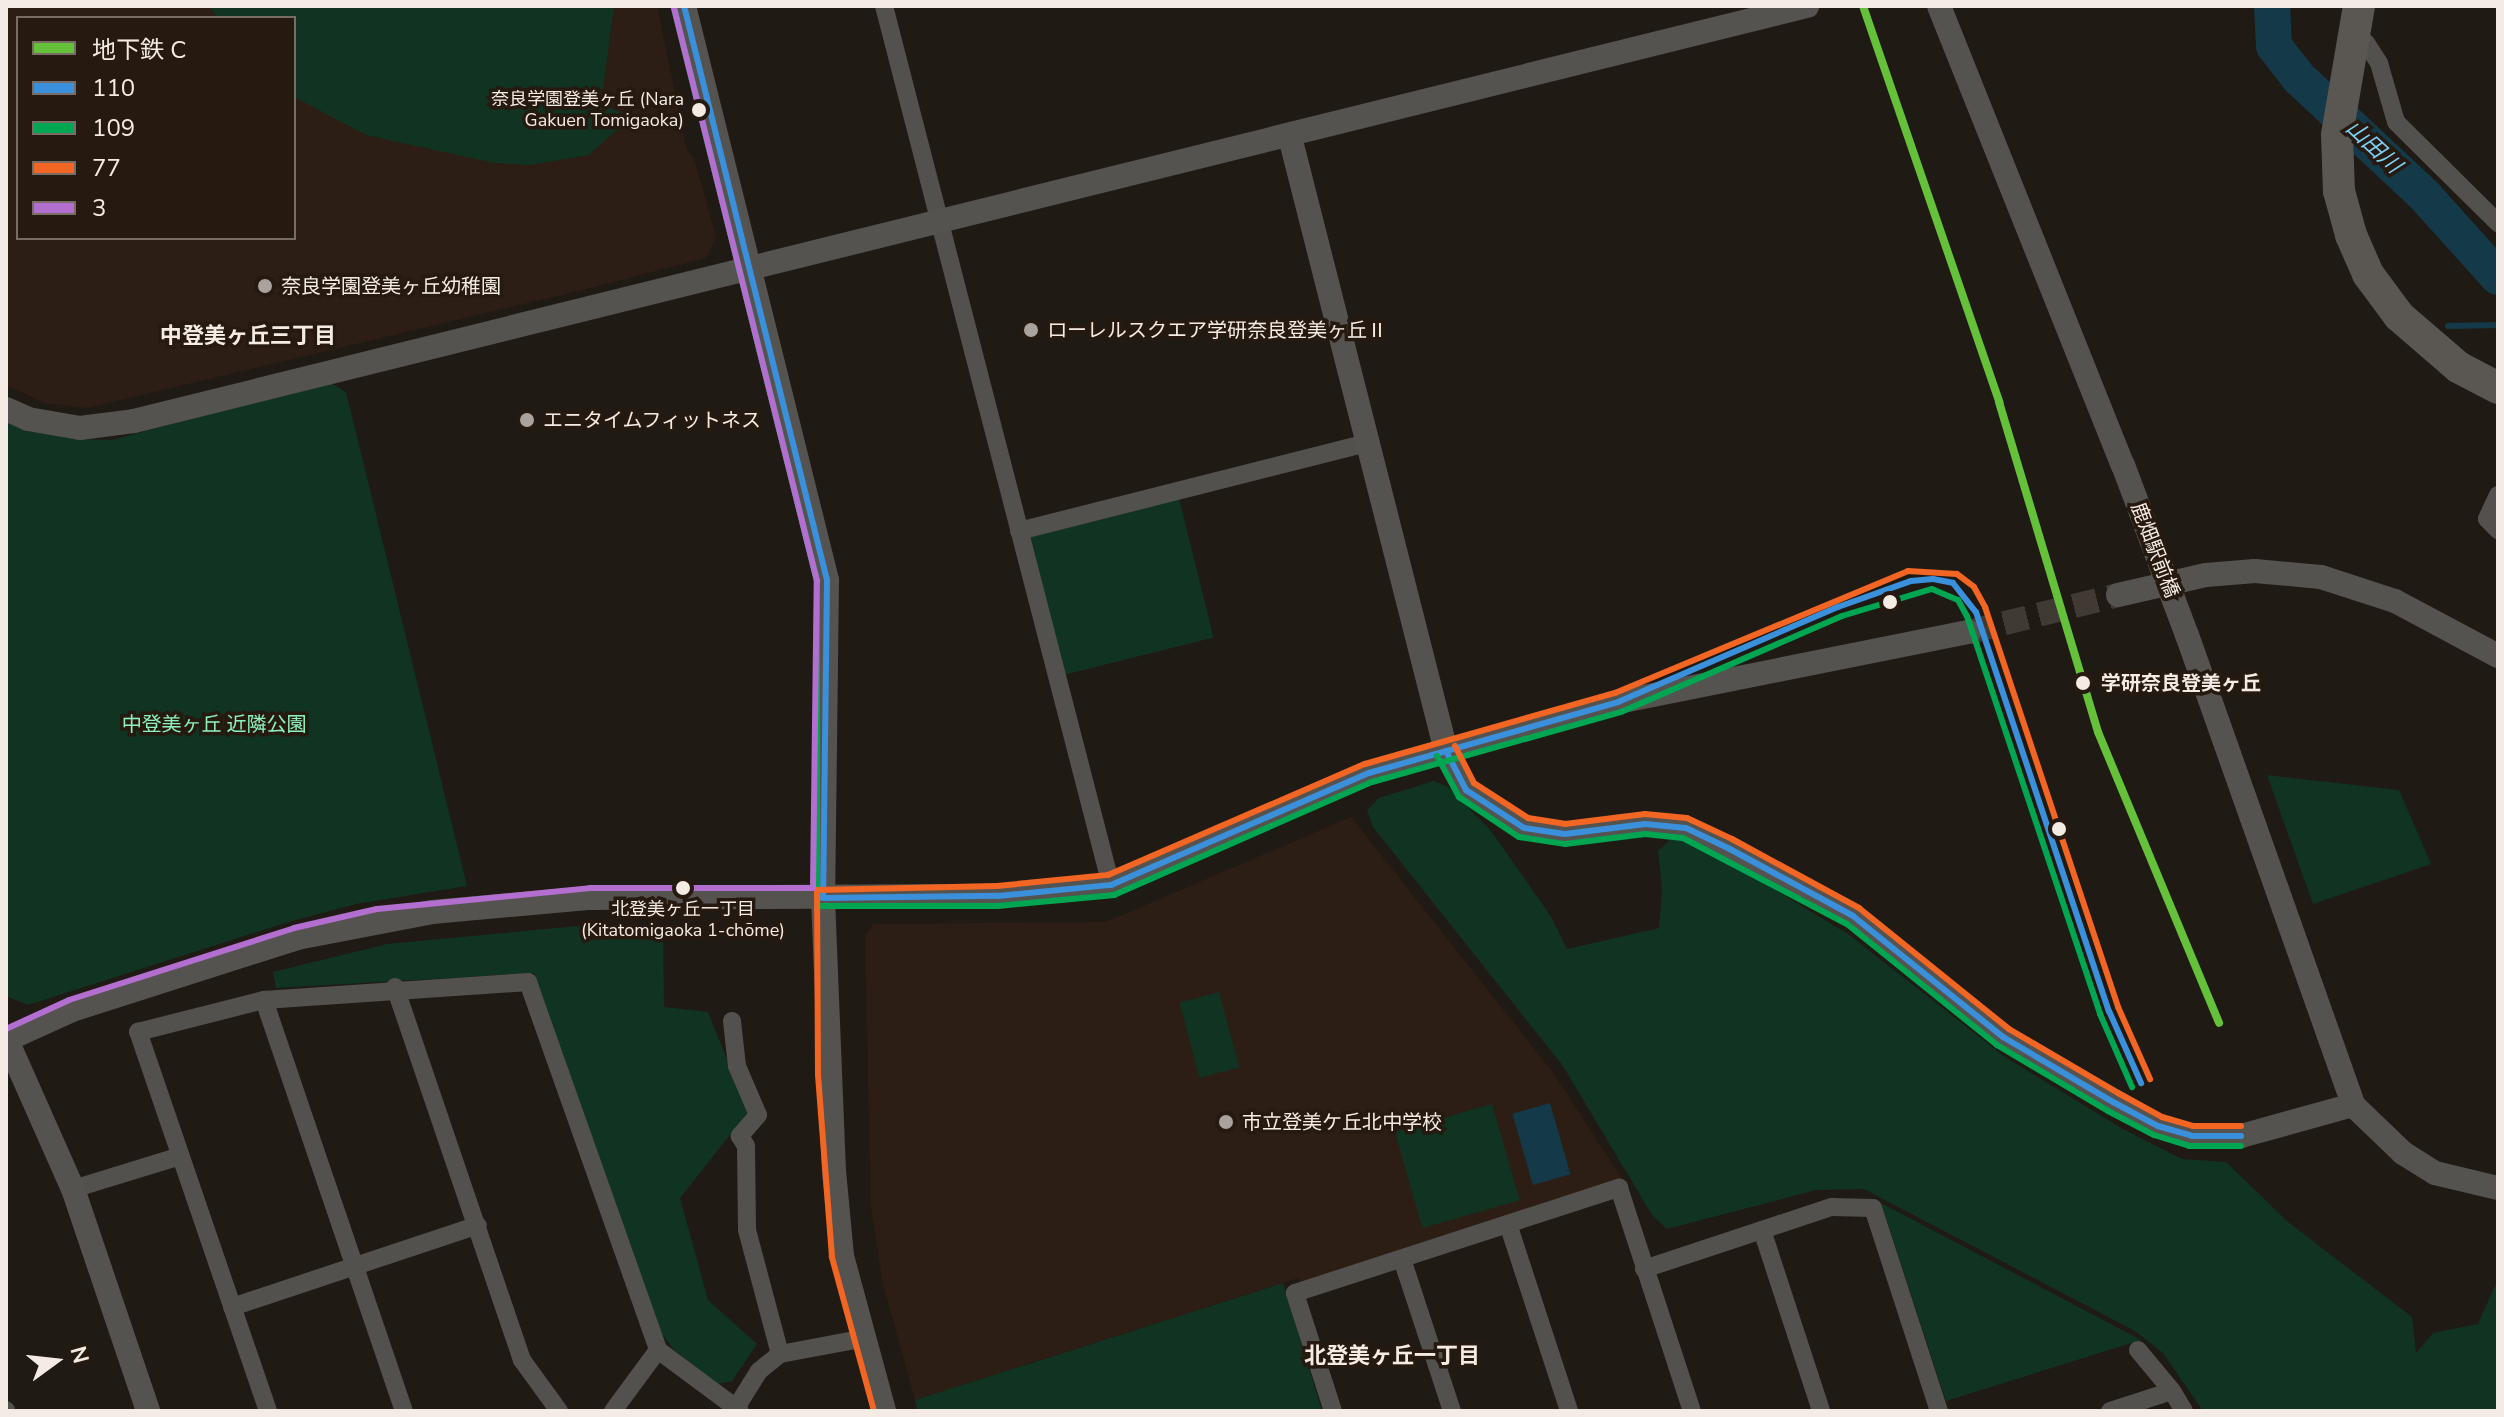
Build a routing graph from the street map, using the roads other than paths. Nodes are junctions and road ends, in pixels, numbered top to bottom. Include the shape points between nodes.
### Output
1 (684, 6) edge
2 (884, 6) edge
3 (1807, 6) edge
4 (1939, 6) edge
5 (2356, 20) edge
6 (1290, 137) junction
7 (941, 222) junction
8 (2498, 223) edge
9 (752, 269) junction
10 (2498, 388) edge
11 (6, 409) edge
12 (1366, 443) junction
13 (2498, 495) edge
14 (2498, 530) edge
15 (1019, 531) junction
16 (2118, 595) tunnel mouth
17 (1969, 632) tunnel mouth
18 (2498, 656) edge
19 (1446, 751) junction
20 (1111, 885) junction
21 (823, 898) junction
22 (395, 987) junction
23 (264, 1000) junction
24 (732, 1021) dead end
25 (6, 1039) edge
26 (2353, 1105) junction
27 (180, 1156) junction
28 (2498, 1188) edge
29 (73, 1189) junction
30 (1508, 1224) junction
31 (478, 1225) junction
32 (1762, 1230) junction
33 (1402, 1259) junction
34 (354, 1265) junction
35 (1644, 1269) junction
36 (232, 1307) junction
37 (860, 1339) junction
38 (658, 1350) junction
39 (2138, 1350) dead end
40 (780, 1354) junction
41 (2172, 1391) junction
42 (736, 1410) edge
43 (148, 1411) edge
44 (268, 1411) edge
45 (404, 1411) edge
46 (559, 1411) edge
47 (613, 1411) edge
48 (884, 1411) edge
49 (1333, 1411) edge
50 (1452, 1411) edge
51 (1569, 1411) edge
52 (1692, 1411) edge
53 (1821, 1411) edge
54 (1939, 1411) edge
55 (2110, 1411) edge
56 (2184, 1411) edge

1 - 9 street
2 - 7 street
3 - 6 street
4 - 26 street, 鹿畑駅前橋, bridge via 2123,465
5 - 8 street via 2379,63 2396,122
5 - 10 highway via 2337,135 2339,191 2368,274 2399,316 2431,346
6 - 7 street
6 - 12 street
7 - 9 street
7 - 15 street
9 - 11 street via 107,426 56,424
9 - 21 street via 827,580
12 - 15 street
12 - 19 street
13 - 14 street via 2487,519
15 - 20 street
16 - 18 street via 2206,575 2255,571 2321,577 2395,601
17 - 19 street via 1618,702
19 - 20 street via 1369,773
19 - 26 street via 1466,790 1524,828 1565,834 1645,824 1686,828 1728,848 1853,916 2003,1037 2158,1126 2192,1136 2241,1136
20 - 21 street via 998,896
21 - 25 street via 590,898 379,919 297,938 87,1005
21 - 37 street via 834,1171 842,1256
22 - 23 street
22 - 31 street
22 - 38 street via 528,982
23 - 27 street via 138,1032
23 - 34 street
24 - 40 street via 737,1066 758,1115 740,1136 746,1146 747,1230
25 - 29 street
26 - 28 street via 2403,1153 2435,1173
27 - 29 street
27 - 36 street
29 - 43 street
30 - 33 street
30 - 35 street via 1619,1188
30 - 51 street
31 - 34 street
31 - 46 street via 522,1360
32 - 35 street
32 - 53 street
32 - 54 street via 1832,1207 1873,1208
33 - 49 street via 1295,1293
33 - 50 street
34 - 36 street
34 - 45 street
35 - 52 street
36 - 44 street
37 - 40 street
37 - 48 street
38 - 42 street
38 - 47 street
39 - 41 street
40 - 42 street via 759,1371
41 - 55 street
41 - 56 street

